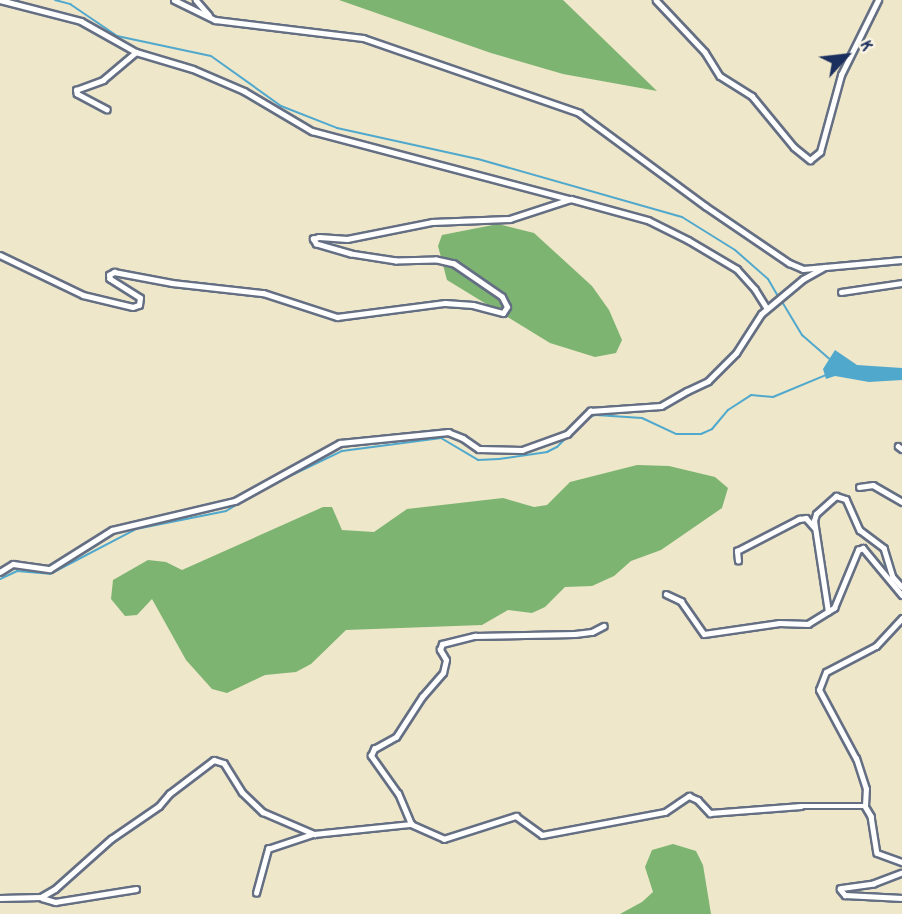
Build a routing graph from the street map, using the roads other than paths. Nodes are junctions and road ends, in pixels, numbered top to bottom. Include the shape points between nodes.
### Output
1 (0, 0) edge
2 (174, 0) edge
3 (196, 0) edge
4 (656, 0) edge
5 (877, 0) edge
6 (211, 18) junction
7 (136, 52) junction
8 (107, 110) dead end
9 (571, 199) junction
10 (0, 255) edge
11 (902, 260) edge
12 (825, 267) junction
13 (902, 283) edge
14 (841, 292) dead end
15 (768, 307) junction
16 (687, 391) joint
17 (859, 487) dead end
18 (902, 502) edge
19 (815, 528) junction
20 (738, 561) dead end
21 (0, 572) edge
22 (902, 587) edge
23 (666, 594) dead end
24 (902, 595) edge
25 (828, 613) junction
26 (902, 618) edge
27 (604, 626) dead end
28 (865, 806) junction
29 (411, 824) junction
30 (314, 834) junction
31 (902, 862) edge
32 (902, 873) edge
33 (136, 889) dead end
34 (256, 892) dead end
35 (41, 897) junction
36 (0, 898) edge
37 (902, 898) edge

1 - 7 street via 81,21
2 - 6 street
3 - 6 street
4 - 5 street via 705,52 720,76 752,96 794,148 810,160 820,152 841,75
6 - 12 street via 363,38 579,113 789,263 803,269
7 - 8 street via 103,80 76,90
7 - 9 street via 233,86 312,131
9 - 10 street via 510,219 432,222 347,239 313,239 316,244 351,254 454,264 502,297 507,307 503,313 445,303 337,317 263,293 172,284 114,272 110,279 140,298 139,305 133,307 83,295
9 - 15 street via 648,220 688,240 737,269
11 - 12 street
12 - 15 street
13 - 14 street
15 - 16 street via 736,353 708,381
16 - 21 street via 662,405 590,411 567,434 522,450 479,449 447,432 340,443 235,501 112,530 50,569 13,564
17 - 18 street via 873,485
19 - 20 street via 806,518 799,519 737,551
19 - 22 street via 816,513 841,496 846,499 856,525 884,548
19 - 25 street
23 - 25 street via 681,601 701,632 708,634 779,623 808,624
24 - 25 street via 860,548
26 - 28 street via 876,646 827,672 819,690 856,759 866,789
27 - 29 street via 575,634 475,636 442,643 443,673 396,737 374,749 372,756 398,794
28 - 29 street via 710,813 689,796 654,815 542,835 516,816 444,839
28 - 31 street via 877,853
29 - 30 street
30 - 34 street via 268,849
30 - 35 street via 263,813 242,792 224,763 214,760
32 - 37 street via 874,884 840,889 845,895
33 - 35 street via 55,902
35 - 36 street

